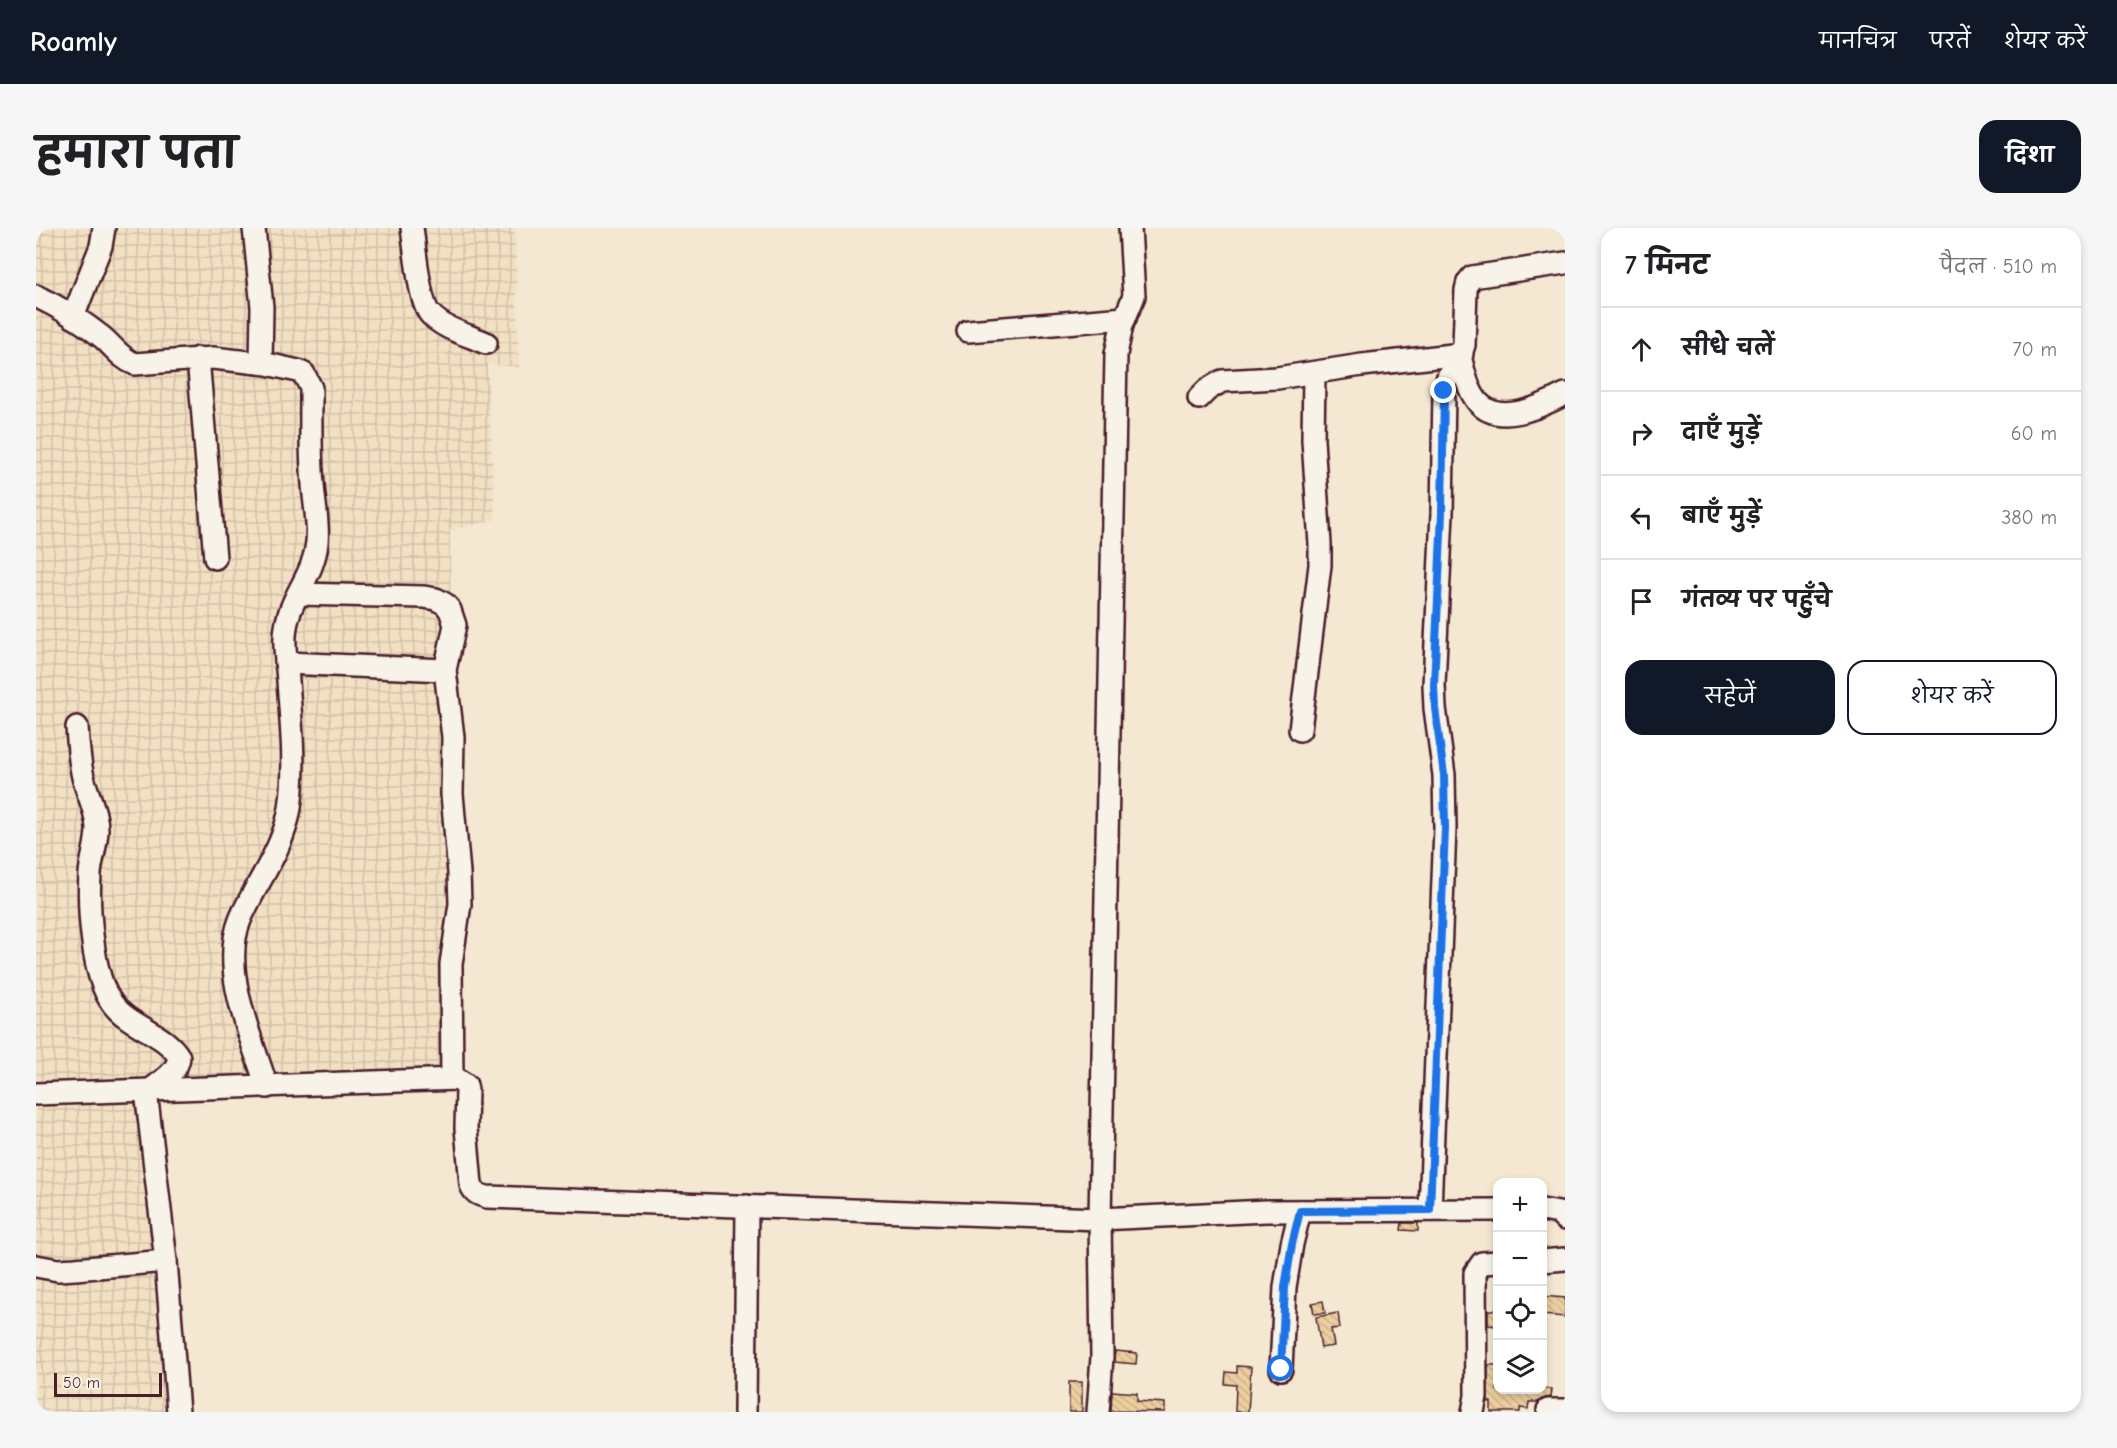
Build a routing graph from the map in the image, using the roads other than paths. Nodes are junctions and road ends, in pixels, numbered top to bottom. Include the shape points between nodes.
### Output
1 (104, 228) edge
2 (254, 228) edge
3 (412, 228) edge
4 (1130, 228) edge
5 (1565, 262) edge
6 (36, 296) edge
7 (73, 317) junction
8 (1125, 318) junction
9 (968, 331) dead end
10 (486, 343) dead end
11 (1461, 355) junction
12 (198, 358) junction
13 (261, 363) junction
14 (1314, 373) junction
15 (1565, 394) edge
16 (1199, 398) dead end
17 (215, 558) dead end
18 (298, 594) junction
19 (286, 663) junction
20 (445, 670) junction
21 (77, 727) dead end
22 (1300, 730) dead end
23 (452, 1079) junction
24 (267, 1088) junction
25 (147, 1091) junction
26 (36, 1094) edge
27 (747, 1206) junction
28 (1430, 1210) junction
29 (1493, 1210) edge
30 (1300, 1211) junction
31 (1547, 1211) edge
32 (1100, 1219) junction
33 (1565, 1219) edge
34 (1565, 1259) edge
35 (166, 1261) junction
36 (1547, 1261) edge
37 (1493, 1262) edge
38 (36, 1266) edge
39 (1281, 1369) dead end
40 (178, 1412) edge
41 (745, 1412) edge
42 (1098, 1412) edge
43 (1473, 1412) edge

1 - 7 street via 101,246
2 - 13 street via 262,307
3 - 10 street via 424,305 429,314
4 - 8 street via 1134,289
5 - 11 street via 1472,277 1467,282
6 - 7 street
7 - 12 street via 135,364
8 - 9 street
8 - 32 street via 1116,354
11 - 14 street
11 - 15 street via 1475,399 1491,410 1527,412
11 - 28 street via 1449,372 1444,391 1434,685 1444,775 1445,828
12 - 13 street
12 - 17 street
13 - 18 street via 304,374 311,388 318,541
14 - 16 street via 1222,381
14 - 22 street via 1313,440 1320,565
18 - 19 street via 287,618
18 - 20 street via 436,599 450,610 455,625
19 - 20 street
19 - 24 street via 292,756 290,808 274,858 240,921 234,966 236,987
20 - 23 street via 453,736 452,794 460,904 451,964
21 - 25 street via 80,764 96,817 89,896 96,962 103,985 111,1003 127,1019 166,1043 179,1057 174,1070
23 - 24 street
23 - 27 street via 462,1081 467,1090 469,1176 478,1195
24 - 25 street
25 - 26 street
25 - 35 street
27 - 32 street
27 - 41 street
28 - 29 street
28 - 30 street
30 - 32 street
30 - 39 street via 1285,1287
31 - 33 street via 1559,1213
32 - 42 street via 1102,1357
34 - 36 street
35 - 38 street via 58,1270
35 - 40 street
37 - 43 street via 1482,1263 1475,1273

